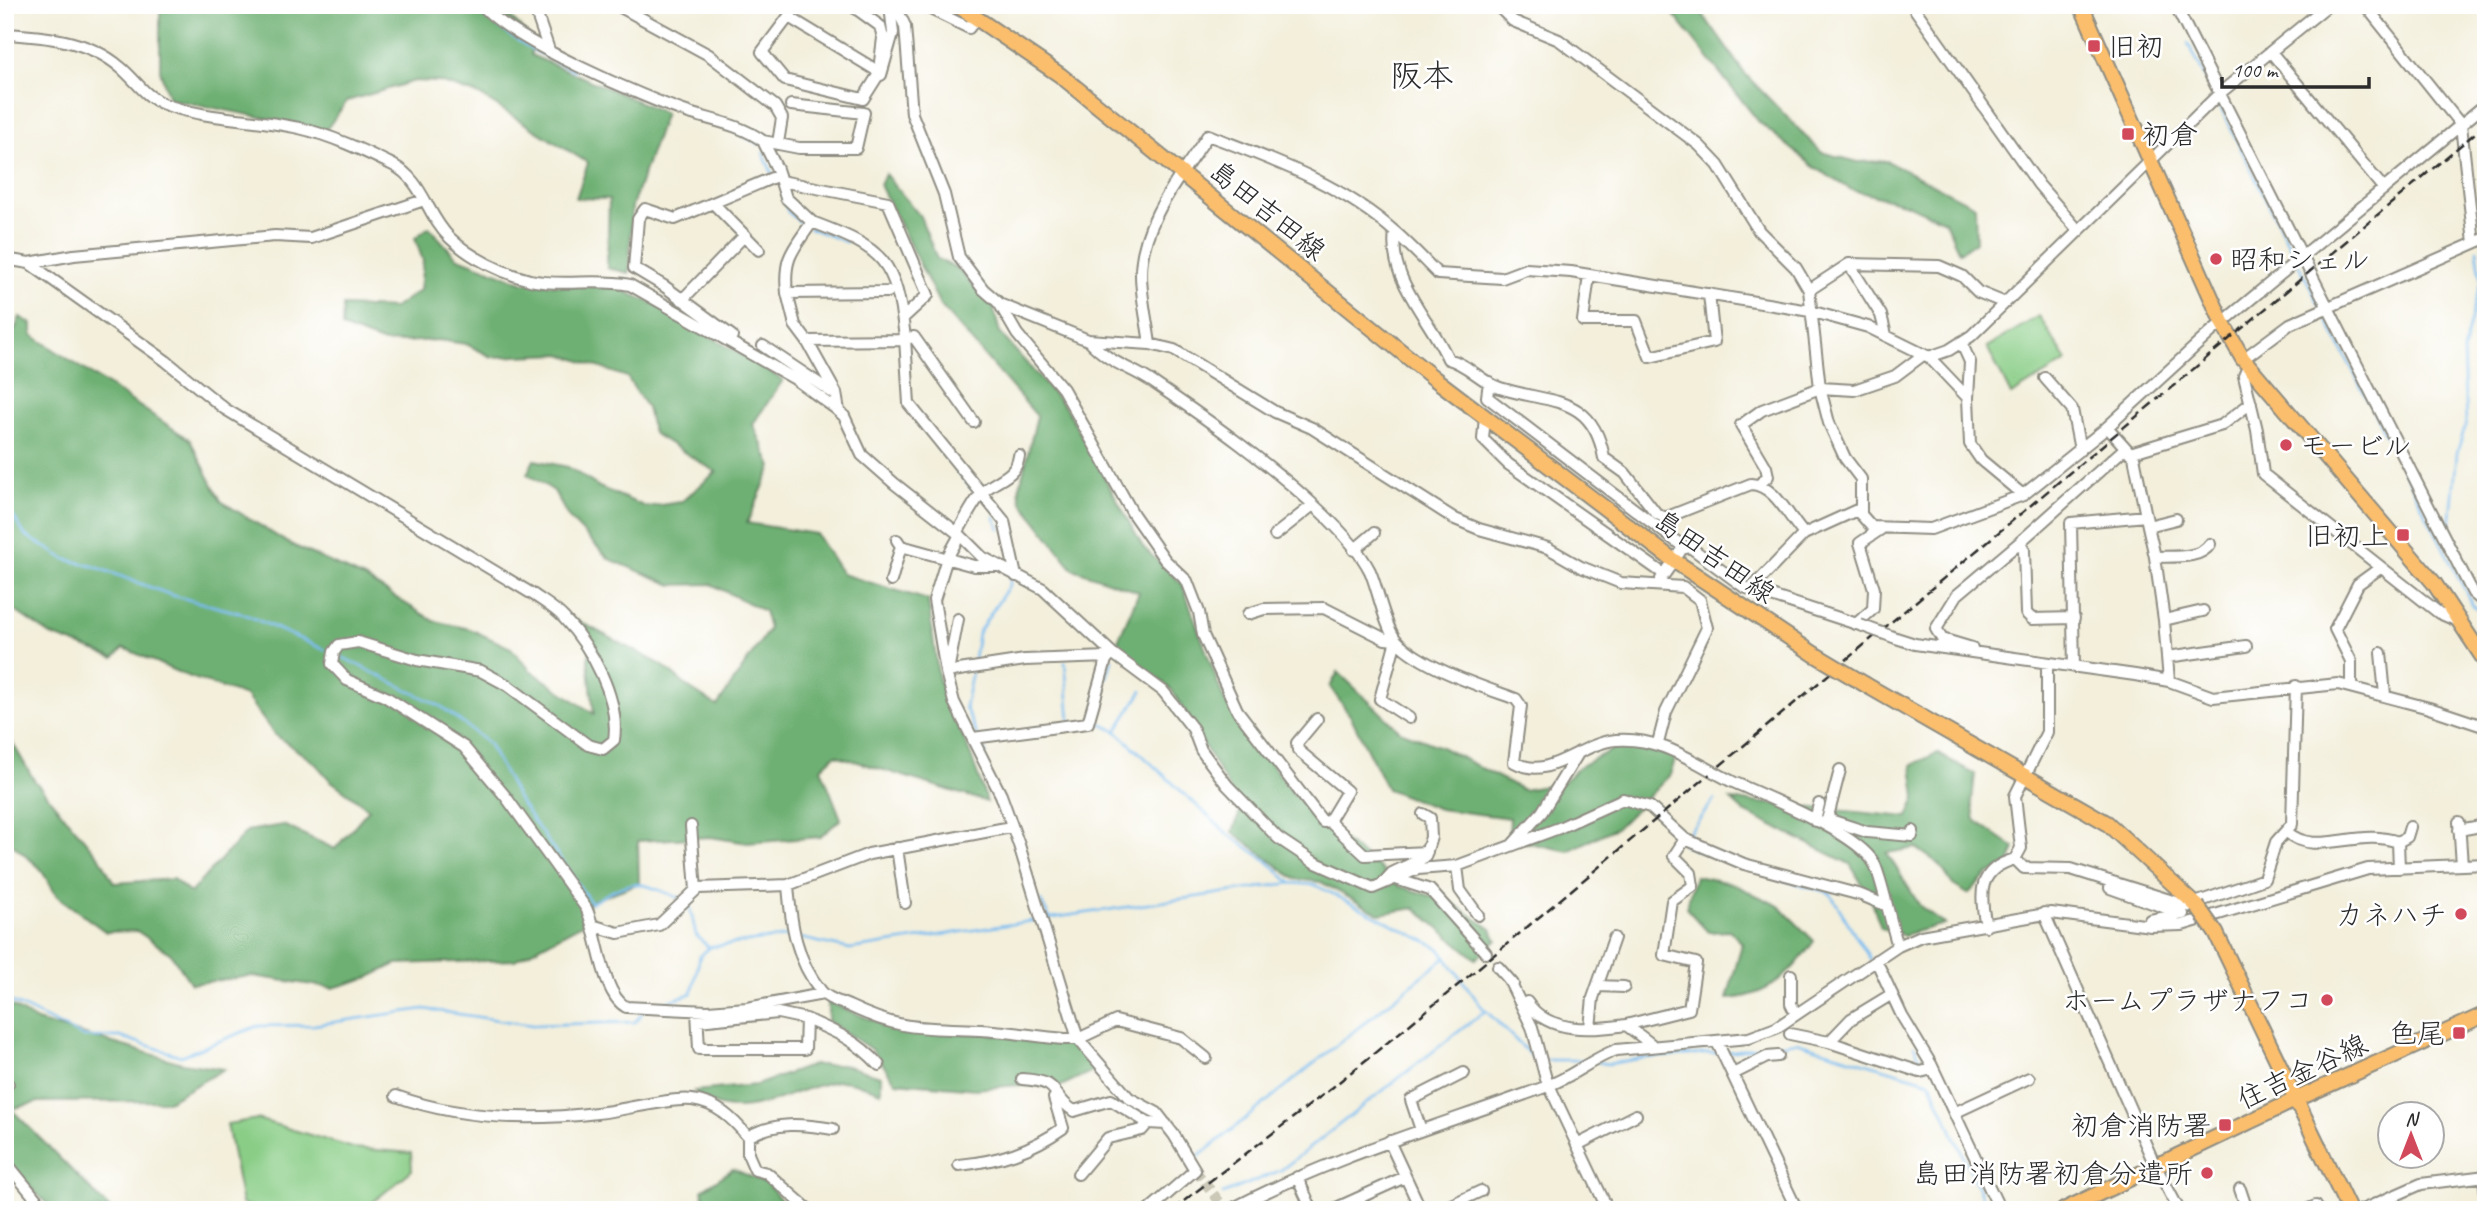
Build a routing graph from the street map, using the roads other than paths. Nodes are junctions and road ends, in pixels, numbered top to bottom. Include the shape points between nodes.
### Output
1 (482, 5) edge
2 (617, 5) edge
3 (851, 5) edge
4 (922, 5) edge
5 (957, 5) edge
6 (1497, 5) edge
7 (1912, 5) edge
8 (2081, 5) edge
9 (2175, 5) edge
10 (2328, 5) edge
11 (2365, 5) edge
12 (890, 6) edge
13 (788, 11) edge
14 (538, 18) dead end
15 (976, 18) junction
16 (5, 34) edge
17 (548, 50) junction
18 (2272, 52) junction
19 (882, 70) junction
20 (2220, 93) junction
21 (2486, 104) edge
22 (791, 105) dead end
23 (864, 113) junction
24 (2462, 125) junction
25 (763, 141) junction
26 (778, 143) junction
27 (2149, 161) junction
28 (1184, 172) junction
29 (776, 178) junction
30 (2384, 189) junction
31 (424, 200) junction
32 (713, 203) junction
33 (812, 222) junction
34 (2078, 230) junction
35 (1395, 232) junction
36 (745, 235) junction
37 (2486, 238) edge
38 (2474, 243) junction
39 (759, 250) dead end
40 (2302, 257) junction
41 (5, 258) edge
42 (29, 263) junction
43 (1849, 264) junction
44 (1589, 275) junction
45 (1810, 290) junction
46 (888, 292) dead end
47 (787, 293) junction
48 (1709, 294) junction
49 (682, 300) junction
50 (999, 303) junction
51 (2005, 303) junction
52 (2328, 309) junction
53 (1810, 311) junction
54 (903, 318) junction
55 (2223, 324) junction
56 (1886, 335) junction
57 (902, 339) junction
58 (1088, 340) junction
59 (807, 341) junction
60 (1961, 342) junction
61 (1150, 344) junction
62 (763, 346) dead end
63 (745, 350) junction
64 (1926, 356) junction
65 (1448, 359) junction
66 (2246, 362) junction
67 (2045, 378) dead end
68 (1435, 379) junction
69 (1489, 382) junction
70 (1820, 388) junction
71 (836, 395) junction
72 (1968, 398) junction
73 (2251, 403) junction
74 (839, 411) junction
75 (1485, 417) junction
76 (974, 422) dead end
77 (2108, 427) junction
78 (2080, 450) junction
79 (2127, 451) junction
80 (1019, 456) dead end
81 (1760, 484) junction
82 (982, 492) junction
83 (2023, 495) junction
84 (2061, 503) junction
85 (1313, 505) junction
86 (1861, 515) junction
87 (2176, 519) dead end
88 (2147, 521) junction
89 (2071, 523) junction
90 (1881, 529) junction
91 (1374, 533) dead end
92 (959, 534) junction
93 (1804, 534) junction
94 (1275, 536) dead end
95 (2020, 542) junction
96 (2210, 544) dead end
97 (1685, 548) junction
98 (1354, 550) junction
99 (2155, 557) junction
100 (947, 558) junction
101 (1673, 560) junction
102 (2380, 568) junction
103 (1008, 572) junction
104 (1664, 574) junction
105 (891, 582) dead end
106 (1657, 585) junction
107 (1752, 589) junction
108 (2486, 604) edge
109 (2203, 611) dead end
110 (1248, 614) dead end
111 (2074, 618) junction
112 (958, 619) dead end
113 (2164, 620) junction
114 (2460, 622) junction
115 (1858, 625) junction
116 (1396, 640) junction
117 (2246, 646) dead end
118 (2381, 653) dead end
119 (1110, 655) junction
120 (2167, 657) junction
121 (2005, 658) junction
122 (2486, 662) edge
123 (2047, 663) junction
124 (2074, 667) junction
125 (947, 671) junction
126 (2169, 681) junction
127 (2297, 686) junction
128 (2351, 686) junction
129 (2385, 695) junction
130 (1409, 718) dead end
131 (1317, 719) dead end
132 (2486, 727) edge
133 (973, 738) junction
134 (1658, 743) junction
135 (1580, 749) junction
136 (1840, 769) dead end
137 (2023, 775) junction
138 (1819, 804) dead end
139 (1423, 814) dead end
140 (1329, 821) junction
141 (1823, 823) junction
142 (2486, 825) edge
143 (691, 826) dead end
144 (1012, 827) junction
145 (2410, 827) dead end
146 (1913, 831) dead end
147 (2287, 832) junction
148 (1682, 839) junction
149 (2398, 842) junction
150 (1512, 845) junction
151 (897, 848) junction
152 (1427, 852) junction
153 (2015, 859) junction
154 (2486, 864) edge
155 (2462, 865) junction
156 (1457, 866) junction
157 (2399, 868) junction
158 (2089, 874) junction
159 (1396, 879) junction
160 (1382, 884) junction
161 (788, 885) junction
162 (688, 897) junction
163 (905, 903) dead end
164 (1885, 905) junction
165 (2197, 906) junction
166 (2044, 914) junction
167 (1478, 915) dead end
168 (595, 926) junction
169 (1986, 926) junction
170 (2151, 926) junction
171 (1614, 938) dead end
172 (1898, 946) junction
173 (1486, 953) dead end
174 (1872, 962) junction
175 (1498, 967) dead end
176 (1791, 975) dead end
177 (1509, 980) junction
178 (1598, 986) junction
179 (1625, 987) dead end
180 (823, 994) junction
181 (1889, 996) junction
182 (1796, 1014) junction
183 (2486, 1014) edge
184 (698, 1016) junction
185 (806, 1019) junction
186 (1626, 1025) junction
187 (1590, 1028) junction
188 (1790, 1034) dead end
189 (1077, 1039) junction
190 (1829, 1042) junction
191 (1651, 1044) junction
192 (1718, 1044) junction
193 (1778, 1056) dead end
194 (1206, 1058) dead end
195 (879, 1065) dead end
196 (1933, 1069) junction
197 (1464, 1073) dead end
198 (1733, 1074) junction
199 (1022, 1079) dead end
200 (2029, 1079) dead end
201 (1051, 1086) junction
202 (1549, 1086) junction
203 (396, 1096) dead end
204 (2297, 1099) junction
205 (1954, 1112) junction
206 (1636, 1115) dead end
207 (1148, 1124) junction
208 (1166, 1124) junction
209 (833, 1129) dead end
210 (1421, 1130) junction
211 (748, 1137) junction
212 (1389, 1142) junction
213 (1577, 1145) junction
214 (5, 1161) edge
215 (959, 1165) dead end
216 (2156, 1167) junction
217 (1078, 1174) dead end
218 (2485, 1176) edge
219 (1405, 1177) junction
220 (1297, 1178) junction
221 (2240, 1189) dead end
222 (1481, 1191) dead end
223 (2486, 1200) edge
224 (45, 1210) edge
225 (809, 1210) edge
226 (1149, 1210) edge
227 (1230, 1210) edge
228 (1312, 1210) edge
229 (1332, 1210) edge
230 (1420, 1210) edge
231 (1440, 1210) edge
232 (1608, 1210) edge
233 (1797, 1210) edge
234 (2000, 1210) edge
235 (2064, 1210) edge
236 (2179, 1210) edge
237 (2247, 1210) edge
238 (2349, 1210) edge
239 (2362, 1210) edge

1 - 17 street
2 - 26 street via 709,55 775,106 782,118
3 - 19 street via 880,26
4 - 15 street via 969,28
5 - 15 main road, 島田吉田線
6 - 45 street via 1513,21 1559,40 1699,145 1718,165 1759,231 1796,268
7 - 34 street via 2039,185
8 - 27 main road
9 - 20 street
10 - 18 street
11 - 24 street
12 - 19 street via 892,33
12 - 50 street via 905,26 912,114 944,194 959,257
13 - 19 street
13 - 19 street via 762,52 785,80 863,99
14 - 17 street
15 - 28 main road, 島田吉田線 via 1060,75
16 - 31 street via 52,36 95,53 119,66 162,104 329,137 412,177
17 - 25 street via 687,112 747,130
18 - 20 street
18 - 30 street
19 - 23 street
20 - 27 street
20 - 40 street
21 - 24 street
22 - 23 street
23 - 26 street via 856,148 810,149
24 - 30 street
24 - 38 street
25 - 26 street
25 - 29 street
27 - 34 street
27 - 55 main road
28 - 35 street via 1208,135 1340,192
28 - 61 street via 1154,219 1145,245 1141,274
28 - 68 main road, 島田吉田線
29 - 32 street
29 - 33 street via 786,198
29 - 54 street via 888,201 928,295
30 - 40 street
31 - 42 street via 311,238 275,236
31 - 63 street via 449,237 478,259 531,280 606,280 629,285
32 - 36 street
32 - 49 street via 675,219 645,209 638,219 634,268
33 - 47 street via 785,270
33 - 54 street via 860,240 883,259 900,290
34 - 51 street
35 - 44 street via 1438,274 1502,278 1526,269
35 - 65 street via 1392,249 1403,284
36 - 39 street
36 - 49 street
37 - 38 street
38 - 52 street
40 - 52 street
40 - 55 street
41 - 42 street
42 - 168 street via 225,409 563,616 582,640 614,705 614,740 603,749 588,745 481,671 417,660 358,642 339,645 332,664 347,680 386,697 464,747 542,846
43 - 45 street
43 - 51 street via 1938,265 1962,276 1978,292
43 - 56 street via 1881,315
44 - 48 street
44 - 48 street via 1583,321 1636,321 1650,357 1714,342
45 - 53 street
46 - 47 street
47 - 59 street via 795,325
48 - 53 street
49 - 63 street via 744,344
50 - 58 street
50 - 140 street via 1017,334 1063,389 1133,514 1165,560 1187,581 1203,635 1237,710 1313,813 1323,822
51 - 60 street
52 - 66 street via 2290,324
52 - 108 street via 2473,593
53 - 56 street
53 - 70 street
54 - 57 street
55 - 66 main road
55 - 77 street
56 - 64 street
57 - 59 street
57 - 76 street via 914,337 924,348
57 - 82 street via 909,404
58 - 61 street
58 - 85 street via 1104,357 1153,382 1222,430
59 - 71 street
60 - 64 street
60 - 72 street via 1970,362
61 - 106 street via 1174,351 1275,412 1312,428 1455,519 1548,548 1621,583
62 - 71 street
63 - 74 street
64 - 70 street via 1895,376 1854,390
64 - 72 street
65 - 68 street
65 - 69 street via 1461,362
66 - 73 street via 2244,376
66 - 114 main road via 2434,583
67 - 78 street via 2072,409
68 - 75 main road, 島田吉田線
69 - 81 street via 1562,402 1584,414 1600,434 1604,458 1625,473 1665,518
69 - 97 street via 1487,397
70 - 81 street via 1762,410 1741,425 1766,467 1768,476
70 - 86 street via 1829,423 1861,479
71 - 74 street
72 - 83 street via 1970,444 1981,460
73 - 79 street via 2222,425
73 - 102 street via 2263,474
74 - 92 street via 862,455
75 - 101 main road, 島田吉田線
75 - 104 street via 1483,439 1508,464
77 - 78 street
77 - 79 street
78 - 83 street
79 - 84 street
79 - 88 street via 2134,457
80 - 82 street via 1007,478
81 - 93 street
82 - 92 street
82 - 103 street via 1004,521
83 - 90 street via 1931,529
84 - 89 street
84 - 95 street
85 - 94 street
85 - 98 street
86 - 90 street via 1872,527
86 - 93 street via 1857,510
87 - 88 street
88 - 89 street
88 - 99 street
89 - 111 street
90 - 115 street via 1860,543 1874,589 1873,609
91 - 98 street
92 - 100 street
92 - 103 street via 982,557
93 - 107 street
95 - 111 street via 2026,613 2032,619
95 - 121 street via 1957,595 1936,629 1942,639
96 - 99 street via 2192,555
97 - 101 street
97 - 107 street
98 - 116 street via 1369,569
99 - 113 street
100 - 103 street
100 - 105 street via 899,543
100 - 125 street via 934,600
101 - 104 street
101 - 137 main road, 島田吉田線, bridge via 1814,654
102 - 114 street
102 - 128 street via 2358,584 2335,629 2351,661
103 - 119 street via 1043,589
104 - 106 street
106 - 134 street via 1683,587 1700,600 1707,628 1667,712
107 - 115 street
109 - 113 street
110 - 116 street via 1264,609 1324,608 1385,639
111 - 124 street
112 - 125 street
113 - 120 street
114 - 122 main road
115 - 121 street, bridge via 1915,644
116 - 130 street via 1380,698
116 - 135 street via 1444,671 1516,699 1521,706 1514,762 1530,768 1555,766
117 - 120 street
118 - 129 street
119 - 125 street
119 - 133 street via 1089,718
119 - 160 street via 1163,691 1227,785 1278,838 1314,862 1373,888
120 - 126 street
121 - 123 street
123 - 124 street
123 - 137 street via 2047,732
124 - 126 street
125 - 133 street via 954,702
126 - 127 street via 2213,697
127 - 128 street
127 - 147 street via 2292,824
128 - 129 street
129 - 132 street
131 - 140 street via 1297,743 1298,750 1347,791
133 - 144 street
134 - 135 street via 1617,740
134 - 141 street, bridge
135 - 150 street via 1542,813
136 - 141 street
137 - 153 street via 2015,796 2021,848
137 - 165 main road, 島田吉田線 via 2107,823
138 - 141 street
139 - 152 street via 1430,818
140 - 152 street via 1365,855
141 - 146 street via 1867,832 1912,836
141 - 164 street via 1865,850 1876,866
142 - 155 street via 2459,826
143 - 162 street
144 - 151 street
144 - 189 street
145 - 149 street via 2407,837
147 - 149 street via 2298,842 2325,843 2365,835
147 - 165 street via 2276,842 2264,879
148 - 150 street via 1650,807 1623,799
148 - 164 street via 1744,864
148 - 186 street via 1674,856 1691,873 1693,886 1672,901 1664,955 1696,963 1689,1009
149 - 157 street
150 - 156 street
151 - 161 street via 869,853
151 - 163 street
152 - 160 street
153 - 158 street via 2024,868
153 - 169 street via 1999,863 1987,875 1981,901
154 - 155 street
155 - 157 street
156 - 159 street via 1418,869
156 - 167 street via 1460,890
157 - 170 street via 2340,875 2182,925
158 - 165 street
158 - 170 street via 2103,885 2183,914 2150,920
159 - 160 street
159 - 173 street via 1430,890
161 - 162 street via 719,885
161 - 180 street via 792,930 804,965
162 - 168 street via 659,925 618,933
164 - 172 street
165 - 204 main road, 島田吉田線, bridge via 2216,933
166 - 169 street
166 - 170 street
166 - 216 street
168 - 184 street via 608,986 617,1002
169 - 172 street via 1921,936
171 - 178 street
172 - 174 street
174 - 181 street
174 - 182 street
175 - 177 street
176 - 182 street via 1791,1004
177 - 187 street via 1545,1022
177 - 202 street via 1522,1004
178 - 179 street
178 - 187 street
180 - 184 street
180 - 189 street via 893,1025
181 - 190 street via 1851,1018
181 - 196 street
182 - 192 street via 1776,1028
183 - 204 main road, 住吉金谷線
184 - 185 street via 778,1013
184 - 185 street via 699,1049 805,1049
185 - 195 street via 853,1041
186 - 187 street
186 - 191 street
188 - 190 street
189 - 194 street via 1116,1021 1181,1038
189 - 208 street via 1129,1098 1157,1113
190 - 196 street via 1920,1072
191 - 192 street
191 - 202 street via 1598,1057
192 - 198 street
193 - 198 street via 1766,1057
196 - 205 street
197 - 210 street via 1411,1100
198 - 233 street
199 - 201 street
200 - 205 street
201 - 207 street via 1074,1111 1111,1100
201 - 215 street via 1063,1128 1044,1142 997,1161
202 - 210 street
202 - 213 street
203 - 211 street via 430,1108 486,1117 594,1114 692,1099 729,1113
204 - 216 main road, 住吉金谷線
204 - 238 main road, 島田吉田線
205 - 234 street
206 - 213 street
207 - 208 street
207 - 217 street via 1142,1130 1108,1138
208 - 226 street via 1195,1170
209 - 211 street via 793,1124 764,1128
210 - 212 street
211 - 225 street via 748,1154 755,1170 767,1173
212 - 219 street
212 - 220 street
213 - 232 street
214 - 224 street
216 - 235 main road, 住吉金谷線
216 - 236 street
218 - 223 street
218 - 239 street via 2421,1184
219 - 229 street
219 - 230 street
220 - 227 street
220 - 228 street
221 - 237 street
222 - 231 street

